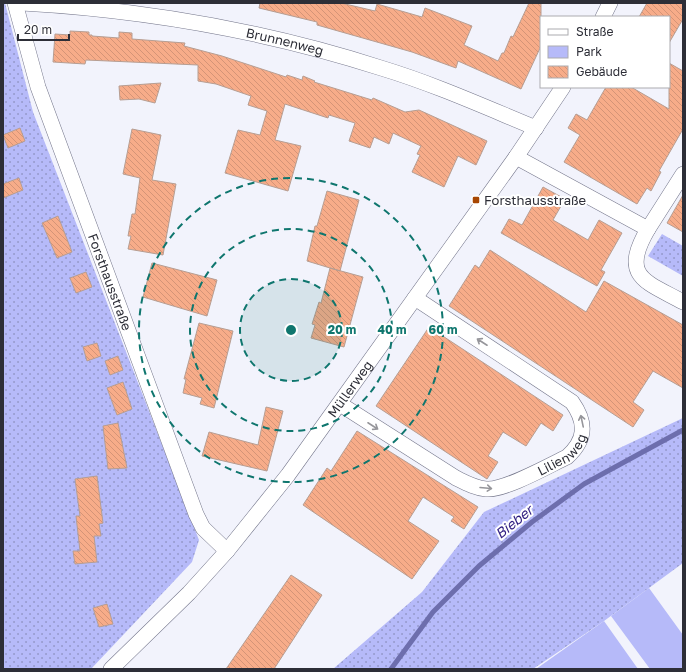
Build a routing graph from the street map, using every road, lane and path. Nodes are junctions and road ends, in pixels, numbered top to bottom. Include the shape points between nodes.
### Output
1 (15, 3) edge
2 (22, 3) edge
3 (610, 3) edge
4 (604, 16) edge
5 (562, 88) edge
6 (536, 128) junction
7 (516, 157) junction
8 (683, 174) edge
9 (648, 229) junction
10 (415, 298) junction
11 (683, 302) edge
12 (340, 404) junction
13 (227, 551) junction
14 (111, 669) edge

1 - 13 street, Forsthausstraße via 38,87 196,514 212,538
2 - 6 street, Brunnenweg via 127,11 287,41 382,68
3 - 4 street
5 - 6 street, Müllerweg
6 - 7 street, Müllerweg
7 - 9 street
7 - 10 street, Müllerweg
8 - 9 street
9 - 11 street via 636,250 635,261 639,275 645,282
10 - 12 street, Müllerweg
12 -> 10 street, Lilienweg via 440,469 481,488 500,488 567,457 574,451 583,432 580,412 572,402
12 - 13 street, Müllerweg via 288,475
13 - 14 street, Müllerweg via 189,593

